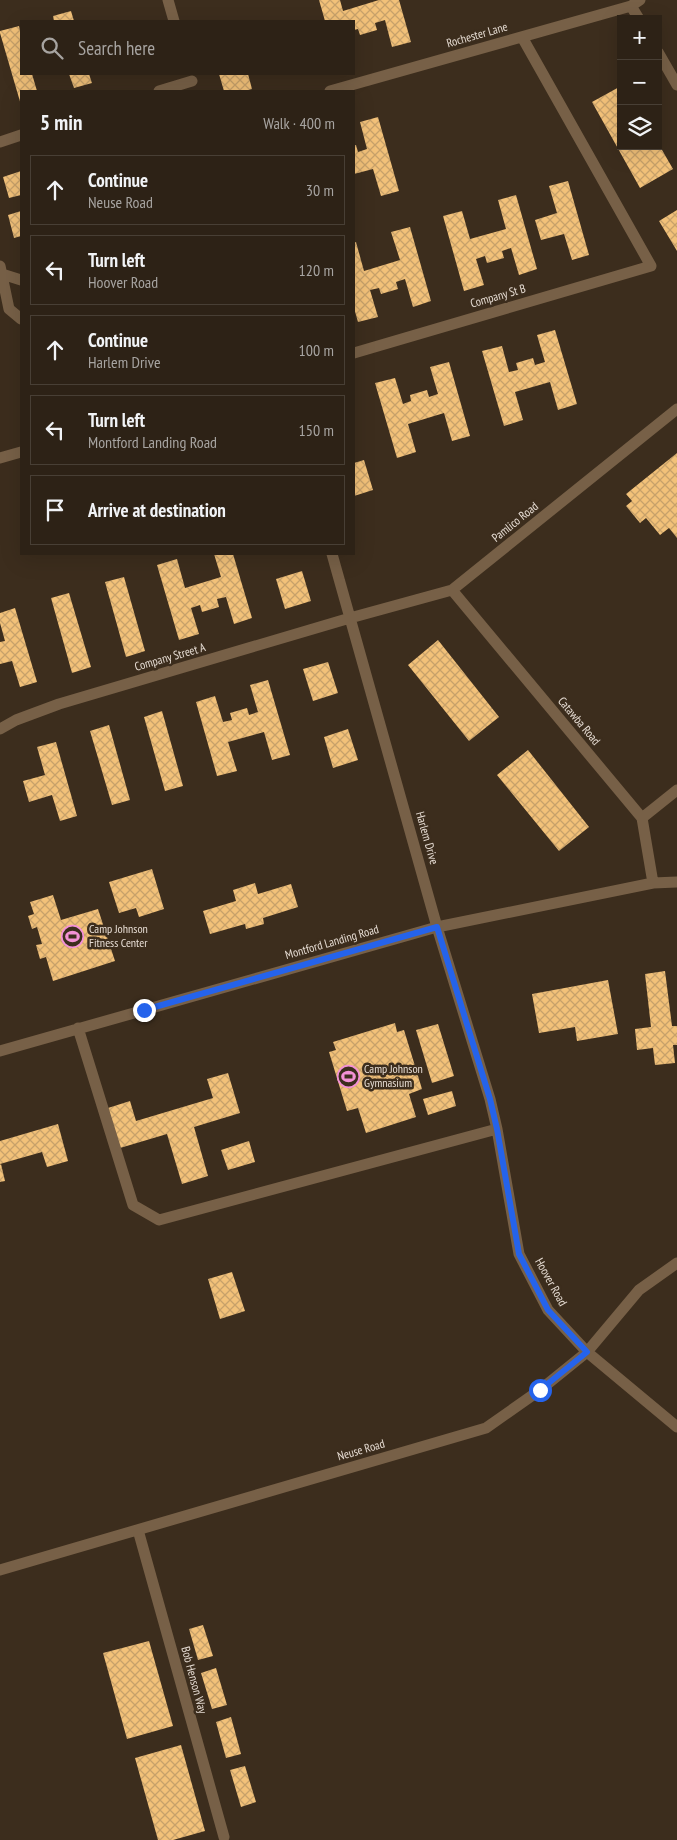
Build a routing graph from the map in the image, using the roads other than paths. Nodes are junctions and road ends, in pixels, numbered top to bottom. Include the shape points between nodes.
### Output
1 (168, 0) edge
2 (636, 3) edge
3 (174, 20) edge
4 (522, 37) junction
5 (662, 59) edge
6 (193, 82) edge
7 (677, 84) edge
8 (163, 90) edge
9 (334, 90) edge
10 (20, 135) edge
11 (0, 142) edge
12 (1, 270) edge
13 (20, 280) edge
14 (20, 318) edge
15 (355, 352) edge
16 (677, 409) edge
17 (20, 452) edge
18 (0, 458) edge
19 (332, 555) edge
20 (452, 590) junction
21 (350, 618) junction
22 (0, 729) edge
23 (677, 790) edge
24 (642, 818) junction
25 (677, 882) edge
26 (653, 883) junction
27 (437, 927) junction
28 (78, 1028) junction
29 (0, 1051) edge
30 (497, 1129) junction
31 (677, 1263) edge
32 (587, 1352) junction
33 (677, 1427) edge
34 (138, 1530) junction
35 (0, 1570) edge
36 (224, 1838) dead end

1 - 3 street
2 - 4 street, Rochester Lane
4 - 9 street, Rochester Lane
4 - 15 street, Company St B via 651,266
5 - 7 street
6 - 8 street
10 - 11 street
12 - 13 street
12 - 14 street via 9,310
16 - 20 street, Pamlico Road
17 - 18 street
19 - 21 street, Harlem Drive
20 - 21 street, Pamlico Road
20 - 24 street, Catawba Road
21 - 22 street, Company Street A via 59,704
21 - 27 street, Harlem Drive
23 - 24 street
24 - 26 street
25 - 26 street, Montford Landing Road
26 - 27 street, Montford Landing Road
27 - 28 street, Montford Landing Road
27 - 30 street, Harlem Drive
28 - 29 street, Montford Landing Road
28 - 30 street via 133,1205 159,1220
30 - 32 street, Hoover Road via 519,1254 548,1310
31 - 32 street, Neuse Road via 638,1290
32 - 33 street, Hoover Road
32 - 34 street, Neuse Road via 486,1428
34 - 35 street, Neuse Road
34 - 36 street, Bob Henson Way

